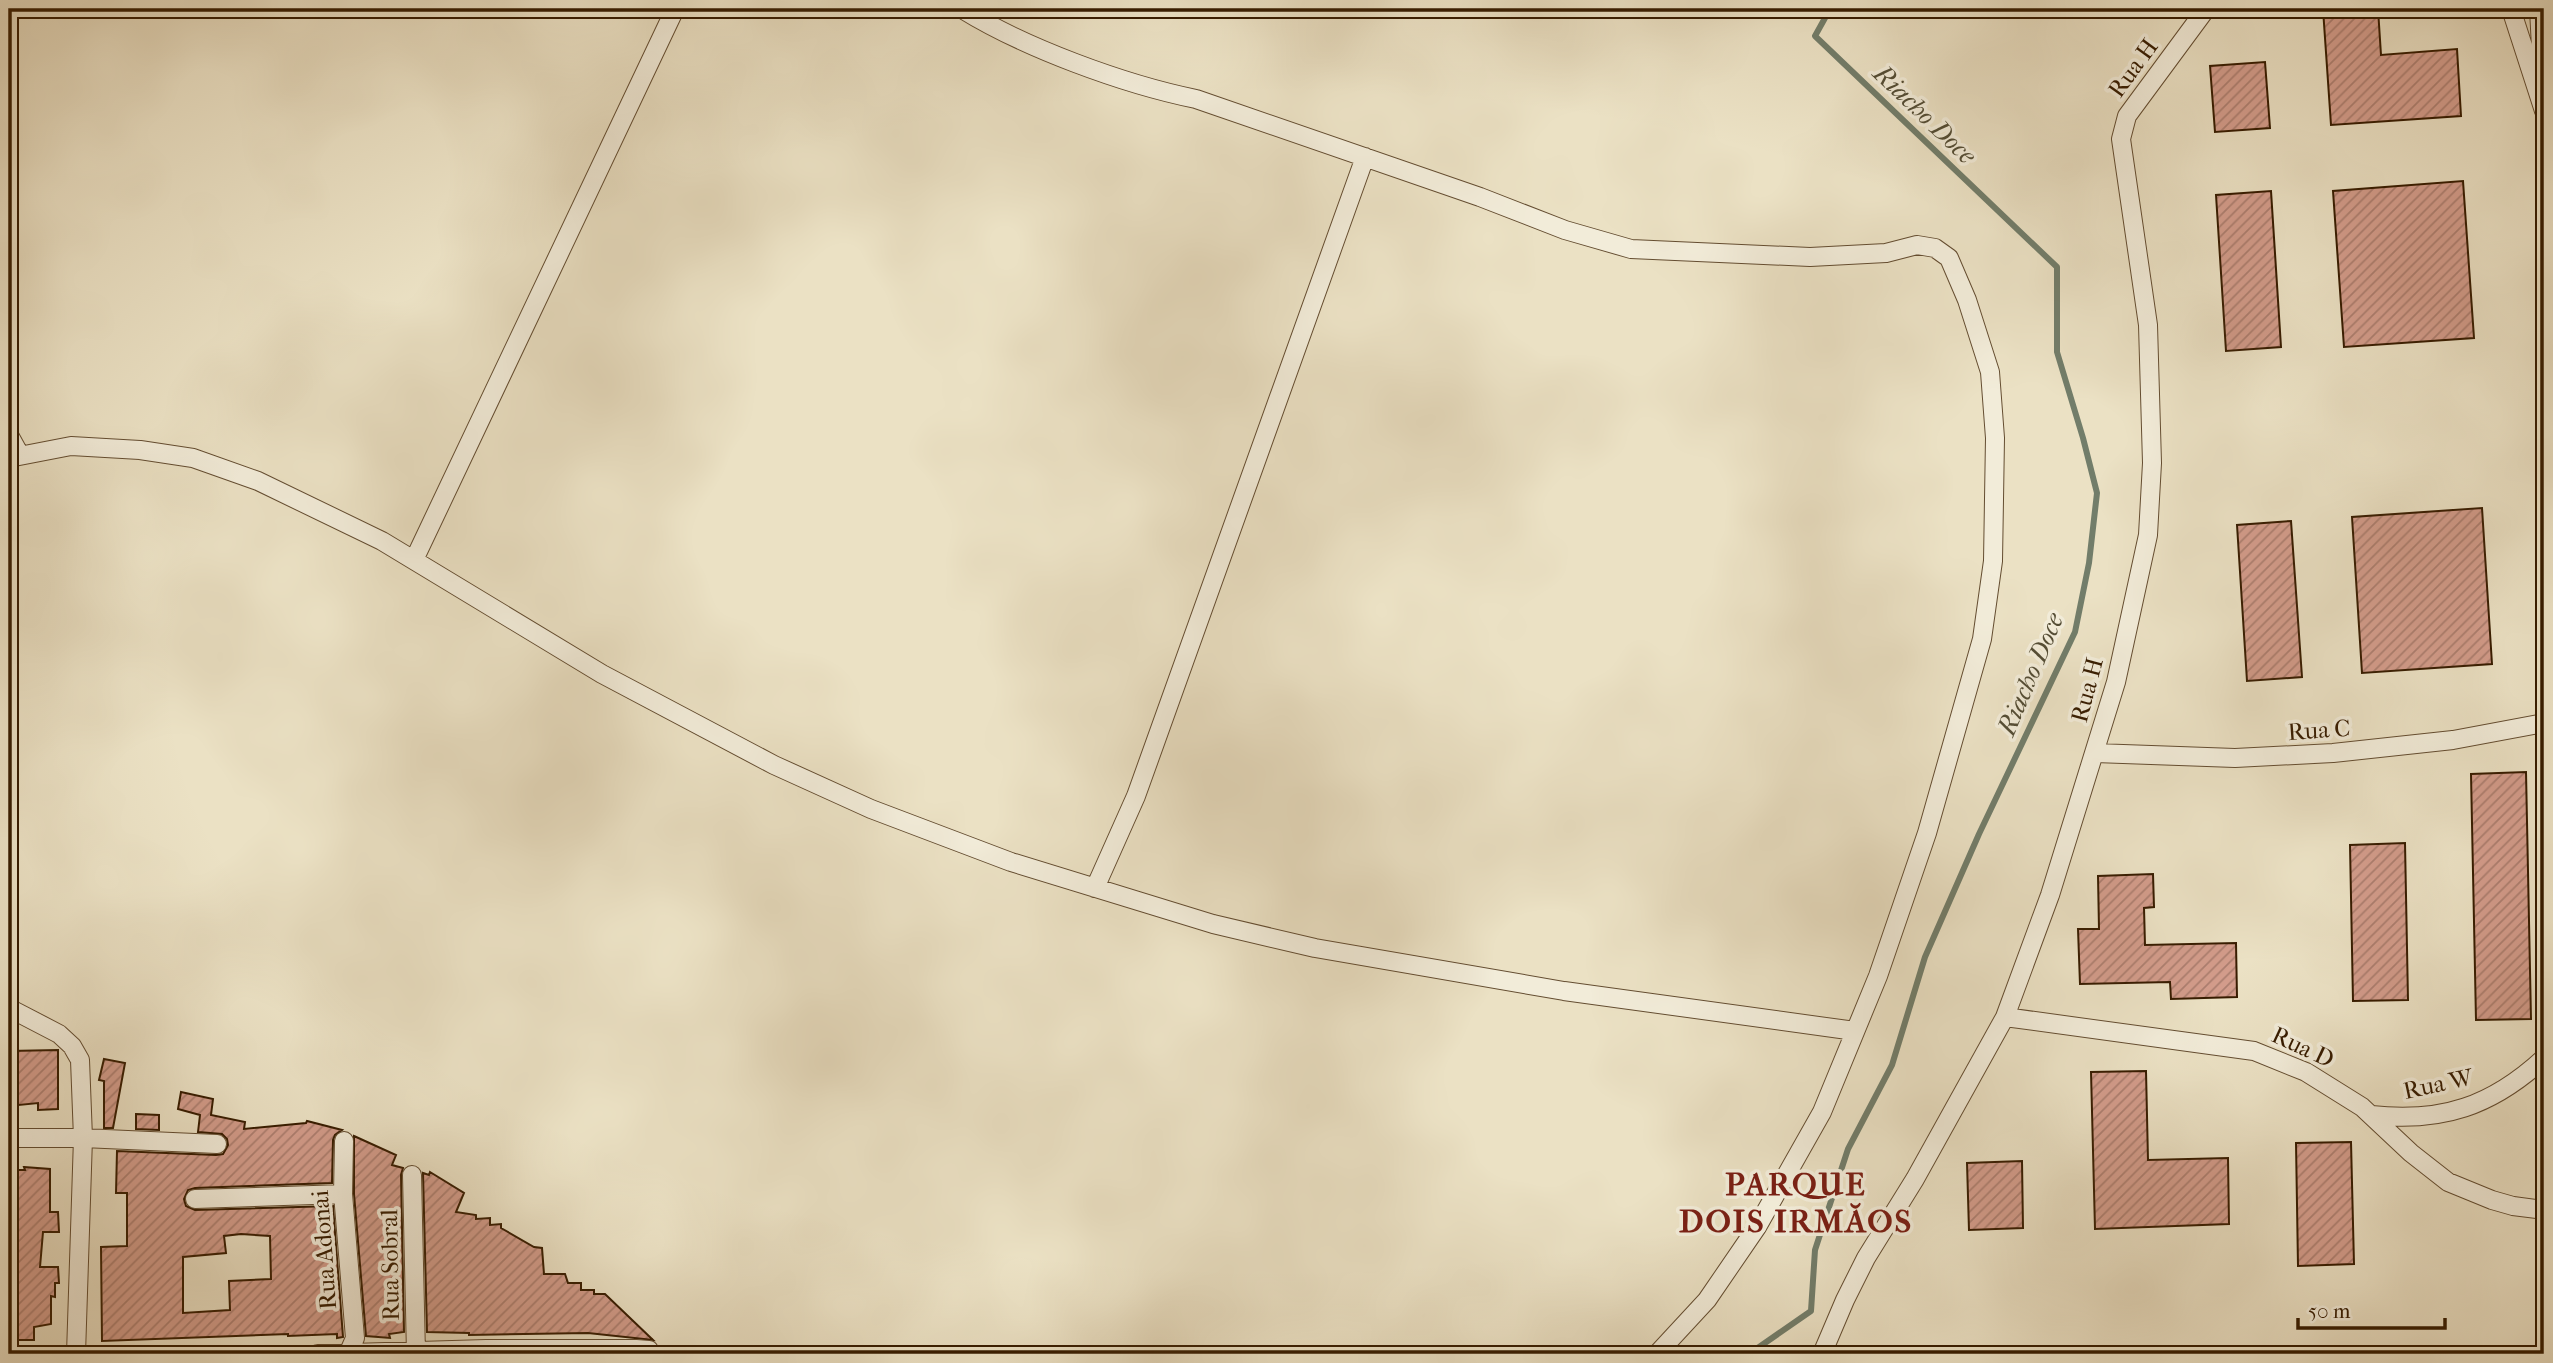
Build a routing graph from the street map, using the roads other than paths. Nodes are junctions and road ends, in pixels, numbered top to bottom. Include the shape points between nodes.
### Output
1 (675, 9) edge
2 (962, 9) edge
3 (2206, 9) edge
4 (2511, 9) edge
5 (2539, 9) edge
6 (2544, 100) edge
7 (2544, 111) edge
8 (1365, 158) junction
9 (9, 435) edge
10 (14, 456) edge
11 (414, 560) junction
12 (2544, 723) edge
13 (2095, 753) junction
14 (1095, 888) junction
15 (9, 1008) edge
16 (2005, 1017) junction
17 (1855, 1031) junction
18 (2544, 1058) edge
19 (2371, 1115) junction
20 (9, 1138) edge
21 (83, 1138) junction
22 (345, 1141) dead end
23 (217, 1144) dead end
24 (412, 1175) dead end
25 (344, 1194) junction
26 (195, 1199) dead end
27 (2544, 1210) edge
28 (486, 1352) edge
29 (560, 1352) edge
30 (643, 1352) edge
31 (416, 1353) edge
32 (76, 1354) edge
33 (318, 1354) edge
34 (348, 1354) edge
35 (1657, 1354) edge
36 (1822, 1354) edge

1 - 11 street
2 - 8 street via 1071,60
3 - 13 street, Rua H via 2127,116 2121,139 2147,325 2152,463 2148,535 2119,670
4 - 7 street
5 - 6 street
8 - 14 street via 1136,796
8 - 17 street via 1631,249 1810,257 1886,253 1917,245 1935,248 1949,258 1990,372 1995,438 1993,561 1982,639 1927,833
9 - 10 street
10 - 11 street via 71,446 193,458 319,509
11 - 14 street via 602,674 774,765 1011,862
12 - 13 street, Rua C via 2453,740 2310,755 2235,758
13 - 16 street, Rua H
14 - 17 street via 1213,924 1315,948 1564,991
15 - 21 street via 72,1045 81,1070
16 - 19 street, Rua D via 2254,1051 2306,1072
16 - 36 street, Rua H via 1866,1258
17 - 35 street via 1822,1112 1757,1227 1707,1300
18 - 19 street, Rua W via 2514,1084 2479,1104 2427,1116
19 - 27 street, Rua D via 2448,1182 2491,1200
20 - 21 street
21 - 23 street
21 - 32 street
22 - 25 street, Rua Adonai
24 - 31 street, Rua Sobral
25 - 26 street
25 - 34 street, Rua Adonai via 355,1338
28 - 29 street
28 - 31 street
29 - 30 street
31 - 34 street
33 - 34 street

